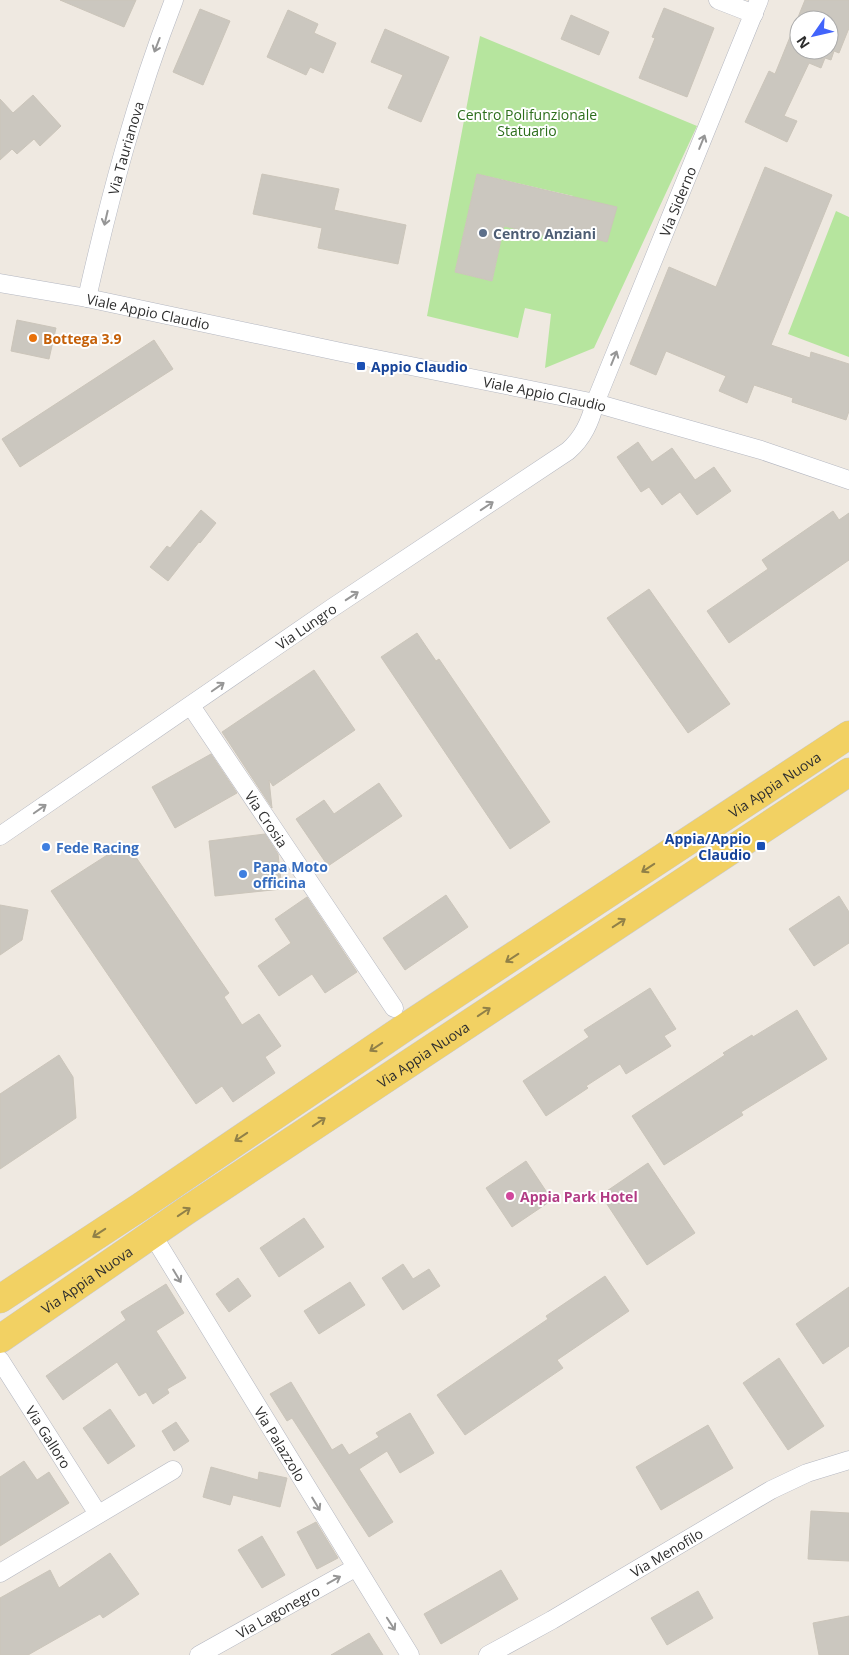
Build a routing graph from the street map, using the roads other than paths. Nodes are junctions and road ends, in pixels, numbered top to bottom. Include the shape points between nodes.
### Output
1 (174, 0) edge
2 (718, 0) edge
3 (756, 7) edge
4 (0, 283) edge
5 (87, 298) junction
6 (596, 403) junction
7 (849, 480) edge
8 (191, 706) junction
9 (849, 735) edge
10 (849, 772) edge
11 (0, 836) edge
12 (394, 1008) dead end
13 (152, 1234) junction
14 (0, 1299) edge
15 (0, 1339) edge
16 (0, 1360) edge
17 (849, 1460) edge
18 (172, 1470) dead end
19 (98, 1514) junction
20 (355, 1568) junction
21 (0, 1573) edge
22 (199, 1655) edge
23 (410, 1655) edge
24 (488, 1655) edge

1 -> 5 street, Via Taurianova via 132,118
2 - 3 street
6 -> 3 street, Via Siderno
4 - 5 street, Viale Appio Claudio
5 - 6 street, Viale Appio Claudio
6 - 7 street, Viale Appio Claudio via 761,450
8 -> 6 street, Via Lungro via 568,452 582,436
11 -> 8 street, Via Lungro
8 - 12 street, Via Crosia
9 -> 14 main road, Via Appia Nuova
13 -> 10 main road, Via Appia Nuova
13 - 15 main road, Via Appia Nuova
13 -> 20 street, Via Palazzolo
16 - 19 street, Via Galloro
17 - 24 street, Via Menofilo via 807,1473 771,1490
18 - 19 street
19 - 21 street
22 -> 20 street, Via Lagonegro
20 -> 23 street, Via Palazzolo

